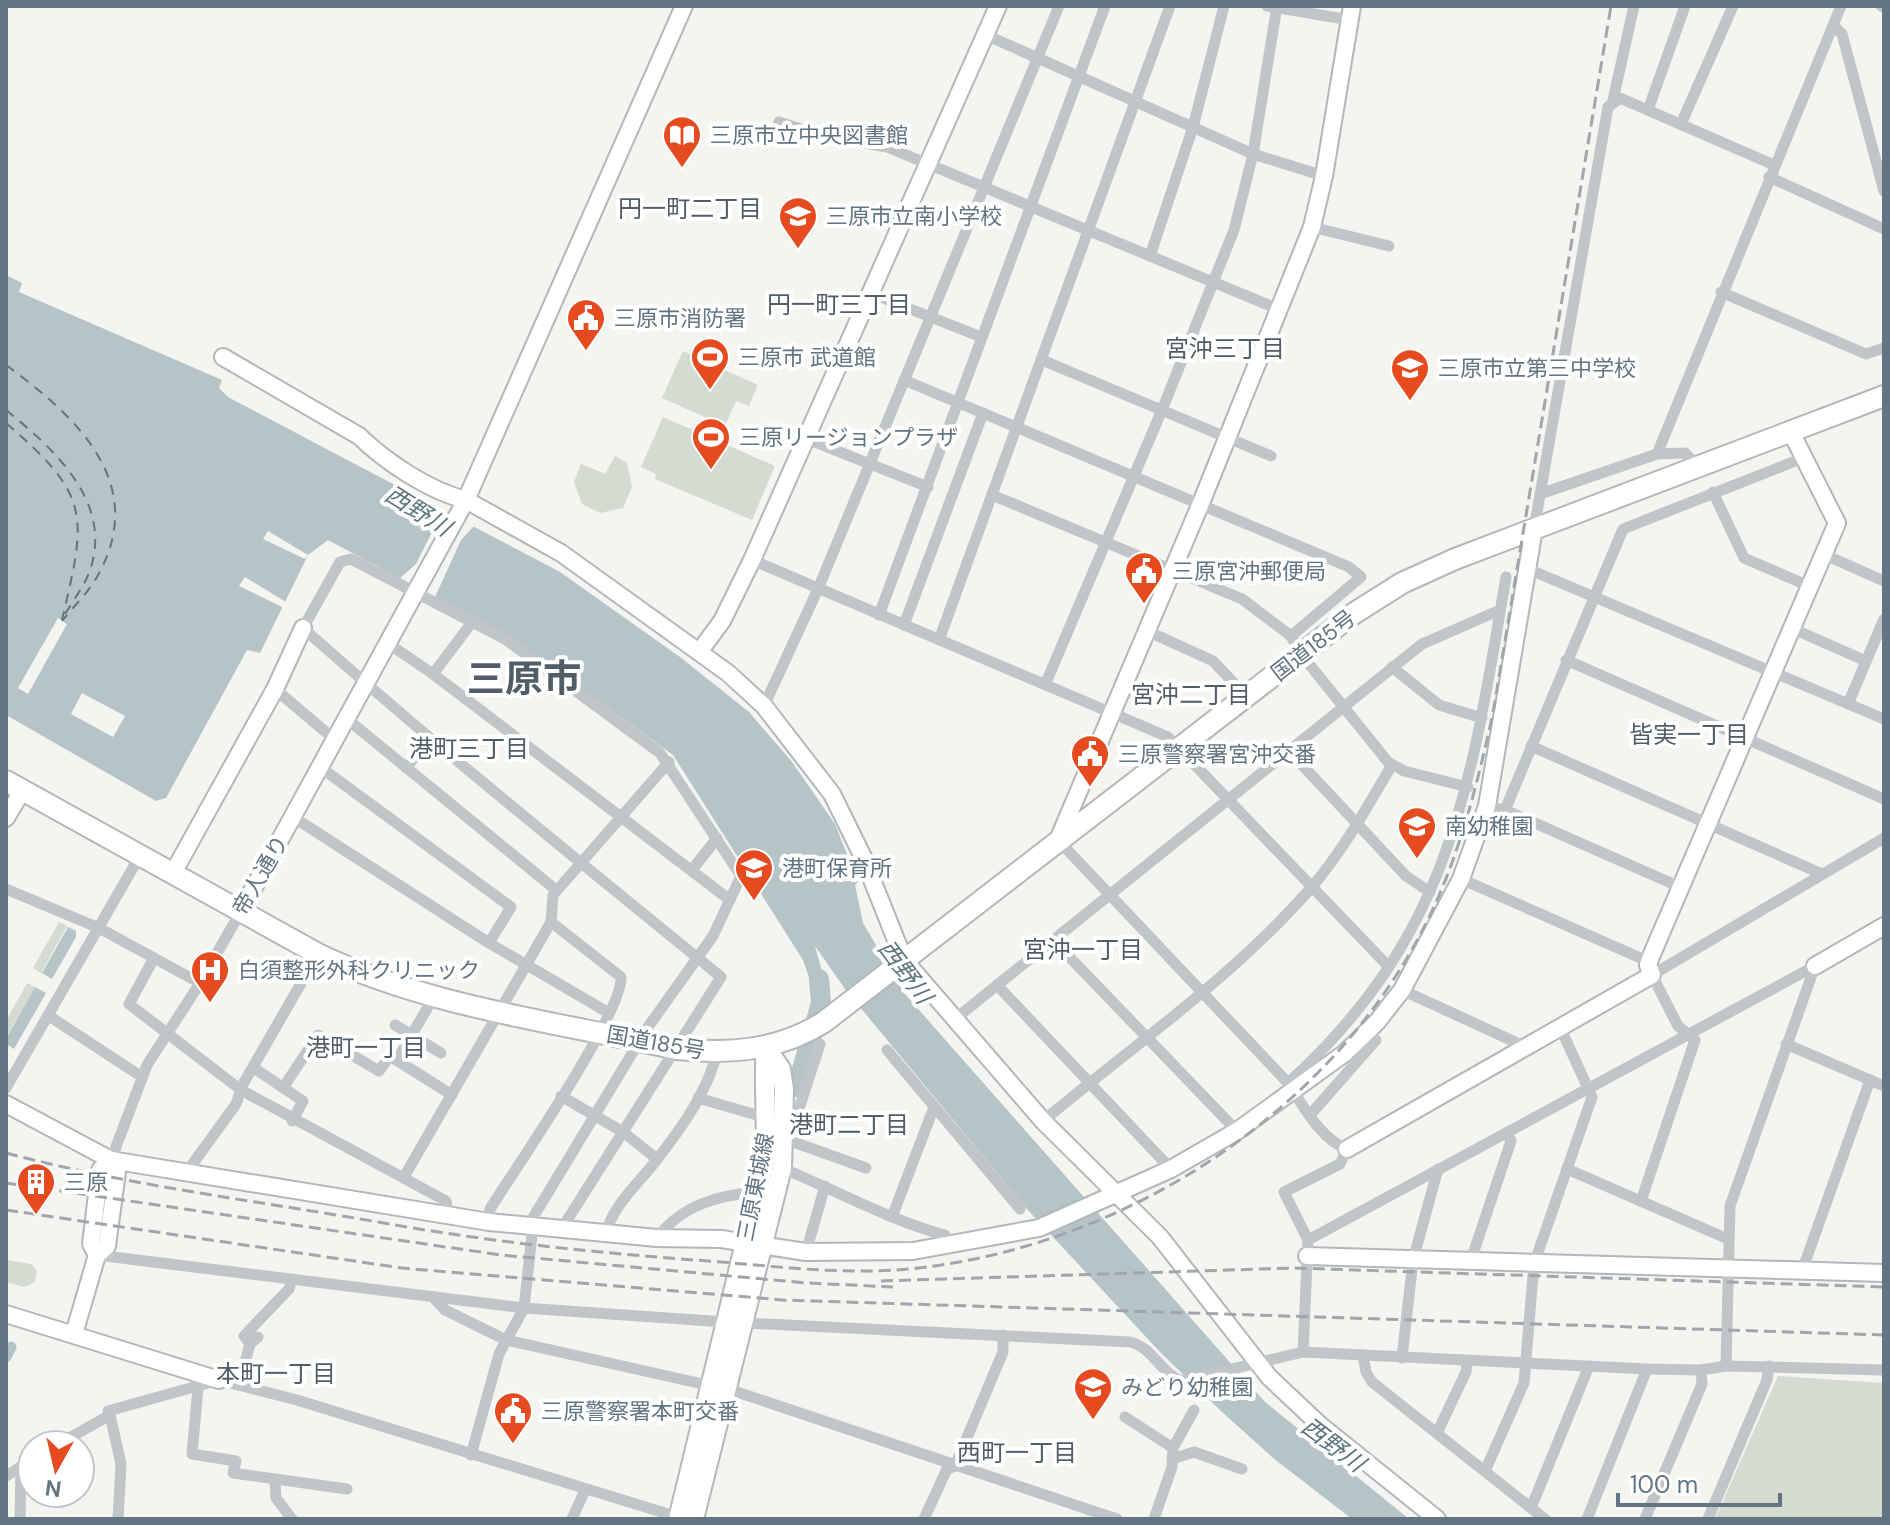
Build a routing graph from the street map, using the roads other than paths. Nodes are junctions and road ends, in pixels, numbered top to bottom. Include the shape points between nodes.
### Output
1 (684, 6) edge
2 (998, 6) edge
3 (1059, 6) edge
4 (1105, 6) edge
5 (1170, 6) edge
6 (1224, 6) edge
7 (1634, 6) edge
8 (1685, 6) edge
9 (1733, 6) edge
10 (1841, 6) edge
11 (1273, 7) edge
12 (1351, 13) edge
13 (1834, 26) junction
14 (986, 35) junction
15 (1037, 58) junction
16 (1079, 77) junction
17 (1613, 100) junction
18 (1134, 101) junction
19 (1648, 110) junction
20 (779, 122) dead end
21 (1681, 124) junction
22 (1193, 127) junction
23 (1253, 154) junction
24 (928, 164) junction
25 (1774, 165) junction
26 (1324, 176) junction
27 (1769, 177) junction
28 (1883, 183) edge
29 (984, 187) junction
30 (1031, 207) junction
31 (1312, 227) junction
32 (1884, 229) edge
33 (1090, 231) junction
34 (1389, 246) dead end
35 (1150, 256) junction
36 (1213, 282) junction
37 (1721, 292) junction
38 (870, 293) junction
39 (1278, 309) junction
40 (930, 317) junction
41 (981, 337) junction
42 (1884, 348) edge
43 (223, 357) dead end
44 (1042, 360) junction
45 (904, 380) junction
46 (1884, 396) edge
47 (960, 403) junction
48 (1884, 408) edge
49 (1162, 410) junction
50 (983, 413) junction
51 (1017, 427) junction
52 (1225, 437) junction
53 (807, 439) junction
54 (1799, 449) junction
55 (1657, 454) junction
56 (1271, 456) dead end
57 (869, 464) junction
58 (1697, 466) junction
59 (1133, 475) junction
60 (928, 487) junction
61 (1713, 492) junction
62 (1540, 494) junction
63 (992, 495) junction
64 (466, 500) junction
65 (1201, 503) junction
66 (1534, 529) junction
67 (1105, 542) junction
68 (1823, 554) junction
69 (752, 560) junction
70 (1171, 569) junction
71 (1528, 569) junction
72 (1506, 577) dead end
73 (1884, 581) edge
74 (1809, 586) junction
75 (416, 589) junction
76 (818, 589) junction
77 (1593, 596) junction
78 (1500, 610) junction
79 (879, 615) junction
80 (1884, 619) edge
81 (473, 621) junction
82 (904, 625) junction
83 (303, 628) junction
84 (1791, 628) junction
85 (1145, 630) junction
86 (939, 640) junction
87 (386, 642) junction
88 (1296, 645) junction
89 (699, 652) junction
90 (1566, 660) junction
91 (1866, 661) junction
92 (1392, 667) junction
93 (1771, 672) junction
94 (433, 674) junction
95 (365, 683) junction
96 (1045, 685) junction
97 (275, 689) junction
98 (1247, 697) junction
99 (1848, 704) junction
100 (764, 706) junction
101 (1343, 707) junction
102 (1111, 712) junction
103 (1482, 718) junction
104 (347, 719) junction
105 (1884, 719) edge
106 (1744, 737) junction
107 (334, 739) junction
108 (429, 739) junction
109 (1531, 746) junction
110 (1181, 747) junction
111 (1289, 751) junction
112 (669, 762) junction
113 (1392, 765) junction
114 (320, 767) junction
115 (406, 768) junction
116 (14, 786) edge
117 (1468, 787) junction
118 (1884, 799) edge
119 (1228, 800) junction
120 (1487, 806) junction
121 (1505, 810) junction
122 (293, 817) junction
123 (620, 817) junction
124 (6, 818) edge
125 (1708, 823) junction
126 (1356, 825) junction
127 (717, 838) junction
128 (1884, 838) edge
129 (1058, 840) junction
130 (141, 854) junction
131 (580, 860) junction
132 (692, 870) junction
133 (173, 873) junction
134 (1822, 874) junction
135 (1461, 879) junction
136 (1313, 886) junction
137 (1680, 887) junction
138 (6, 889) edge
139 (556, 890) junction
140 (1430, 892) junction
141 (1108, 896) junction
142 (730, 900) junction
143 (241, 911) junction
144 (551, 922) junction
145 (1884, 926) edge
146 (99, 928) junction
147 (1053, 940) junction
148 (489, 943) junction
149 (318, 954) junction
150 (695, 956) junction
151 (154, 958) junction
152 (527, 962) junction
153 (898, 964) junction
154 (1815, 966) junction
155 (1389, 967) junction
156 (1650, 970) junction
157 (200, 983) junction
158 (997, 985) junction
159 (1402, 990) junction
160 (1202, 994) junction
161 (435, 995) junction
162 (499, 1010) junction
163 (49, 1016) junction
164 (955, 1019) junction
165 (605, 1022) junction
166 (395, 1025) dead end
167 (1560, 1027) junction
168 (817, 1033) junction
169 (167, 1034) junction
170 (1365, 1034) junction
171 (1689, 1035) junction
172 (412, 1036) junction
173 (1148, 1040) junction
174 (641, 1041) junction
175 (1786, 1044) junction
176 (766, 1047) junction
177 (1526, 1047) junction
178 (677, 1049) junction
179 (887, 1050) dead end
180 (717, 1052) junction
181 (441, 1053) dead end
182 (397, 1060) junction
183 (254, 1068) junction
184 (142, 1077) junction
185 (1870, 1080) junction
186 (1089, 1082) junction
187 (1884, 1086) edge
188 (6, 1088) edge
189 (283, 1088) junction
190 (1291, 1088) junction
191 (1591, 1088) junction
192 (241, 1090) junction
193 (452, 1095) junction
194 (561, 1096) junction
195 (698, 1098) junction
196 (6, 1104) edge
197 (934, 1107) junction
198 (1310, 1115) junction
199 (596, 1117) junction
200 (292, 1121) junction
201 (1043, 1121) junction
202 (779, 1125) junction
203 (1237, 1131) junction
204 (623, 1132) junction
205 (1507, 1133) junction
206 (1347, 1149) junction
207 (657, 1159) junction
208 (111, 1160) junction
209 (782, 1168) junction
210 (866, 1168) dead end
211 (1171, 1169) junction
212 (1438, 1169) junction
213 (1567, 1169) junction
214 (190, 1174) junction
215 (404, 1177) junction
216 (825, 1186) junction
217 (758, 1192) junction
218 (1117, 1193) junction
219 (1641, 1201) junction
220 (1020, 1209) dead end
221 (448, 1215) junction
222 (892, 1217) junction
223 (489, 1222) junction
224 (532, 1226) junction
225 (565, 1231) junction
226 (606, 1234) junction
227 (657, 1238) junction
228 (1728, 1239) junction
229 (753, 1243) junction
230 (951, 1245) junction
231 (1308, 1248) junction
232 (806, 1252) junction
233 (97, 1255) junction
234 (1413, 1260) junction
235 (1470, 1263) junction
236 (1534, 1264) junction
237 (1729, 1269) junction
238 (1802, 1271) junction
239 (1884, 1273) edge
240 (292, 1279) junction
241 (433, 1297) junction
242 (524, 1308) junction
243 (6, 1314) edge
244 (734, 1322) junction
245 (74, 1334) junction
246 (1003, 1335) junction
247 (506, 1340) junction
248 (1303, 1352) junction
249 (1363, 1355) junction
250 (1402, 1358) junction
251 (1259, 1363) junction
252 (1467, 1363) junction
253 (1528, 1365) junction
254 (1589, 1366) junction
255 (1726, 1366) junction
256 (1769, 1366) junction
257 (1647, 1369) junction
258 (1701, 1370) junction
259 (1884, 1370) edge
260 (219, 1380) junction
261 (239, 1385) junction
262 (198, 1388) junction
263 (719, 1389) junction
264 (1194, 1410) dead end
265 (110, 1415) junction
266 (1125, 1417) dead end
267 (85, 1429) edge
268 (1437, 1433) junction
269 (1173, 1454) junction
270 (471, 1455) junction
271 (955, 1466) junction
272 (1242, 1469) dead end
273 (1485, 1471) junction
274 (275, 1481) junction
275 (347, 1489) dead end
276 (585, 1490) junction
277 (1531, 1508) junction
278 (118, 1519) edge
279 (292, 1519) edge
280 (572, 1519) edge
281 (683, 1519) edge
282 (924, 1519) edge
283 (1117, 1519) edge
284 (1154, 1519) edge
285 (1437, 1519) edge
286 (1545, 1519) edge
287 (1587, 1519) edge
288 (1645, 1519) edge
289 (1708, 1519) edge

1 - 64 street, 帝人通り
2 - 14 street
3 - 15 street
4 - 16 street
5 - 18 street
6 - 22 street
7 - 17 street
8 - 19 street
9 - 21 street
10 - 13 street
11 - 12 street
11 - 23 street
12 - 26 street
13 - 25 street
13 - 28 street via 1842,34
14 - 15 street
14 - 24 street
15 - 16 street
15 - 29 street
16 - 18 street
16 - 30 street
17 - 19 street
17 - 62 street
18 - 22 street
18 - 33 street
19 - 21 street
20 - 24 street via 887,147
21 - 25 street
22 - 23 street
22 - 35 street
23 - 26 street
23 - 36 street via 1234,230
24 - 29 street
24 - 38 street
25 - 27 street
26 - 31 street
27 - 32 street
27 - 37 street
29 - 30 street
29 - 40 street
30 - 33 street
30 - 41 street
31 - 34 street
31 - 39 street
33 - 35 street
33 - 44 street
35 - 36 street
36 - 39 street
36 - 49 street
37 - 42 street via 1866,354
37 - 55 street
38 - 40 street
38 - 53 street
39 - 52 street
40 - 41 street
40 - 45 street
41 - 47 street
43 - 64 street via 450,496
44 - 49 street
44 - 51 street
45 - 47 street
45 - 57 street
46 - 58 highway, 国道185号
47 - 50 street
47 - 60 street
48 - 54 highway, 国道185号
49 - 52 street
49 - 59 street
50 - 51 street
50 - 82 street
51 - 59 street
51 - 63 street
52 - 56 street
52 - 65 street
53 - 57 street
53 - 69 street
54 - 61 street
54 - 66 highway, 国道185号
54 - 68 street via 1837,523
55 - 58 street via 1685,453
55 - 62 street
57 - 60 street
57 - 76 street
58 - 66 highway, 国道185号
59 - 65 street
59 - 67 street
60 - 79 street
61 - 74 street via 1744,558
61 - 77 street via 1623,529
62 - 66 street
63 - 67 street
63 - 86 street
64 - 75 street, 帝人通り
64 - 89 street via 561,553
65 - 70 street
65 - 88 street via 1349,567 1361,577
66 - 71 street
66 - 88 highway, 国道185号 via 1402,583
67 - 70 street
67 - 96 street
68 - 73 street
68 - 74 street
69 - 76 street
69 - 89 street via 722,621
70 - 85 street
70 - 88 street via 1242,599
71 - 77 street
71 - 120 street
72 - 78 street
74 - 84 street
75 - 81 street
75 - 83 street via 351,559 340,562
75 - 87 street, 帝人通り
76 - 79 street
76 - 100 street
77 - 90 street
77 - 93 street
78 - 92 street via 1422,644
78 - 103 street
79 - 82 street
80 - 91 street
81 - 94 street
81 - 112 street via 505,639
82 - 86 street
83 - 95 street
83 - 97 street
84 - 91 street
84 - 93 street
85 - 98 street via 1213,661
85 - 102 street
86 - 96 street
87 - 94 street
87 - 95 street, 帝人通り
88 - 98 highway, 国道185号
88 - 101 street
89 - 100 street
90 - 106 street
90 - 109 street
91 - 99 street
92 - 101 street
92 - 103 street via 1439,705
93 - 99 street
93 - 106 street
94 - 123 street
95 - 104 street, 帝人通り
95 - 108 street
96 - 102 street
97 - 107 street
97 - 133 street
98 - 110 highway, 国道185号
99 - 105 street
100 - 153 street via 832,794 863,857
101 - 111 street
101 - 113 street
102 - 110 street
102 - 129 street
103 - 117 street
104 - 107 street, 帝人通り
104 - 115 street
106 - 118 street
106 - 125 street
107 - 114 street, 帝人通り
108 - 115 street
108 - 131 street
109 - 121 street
109 - 125 street
110 - 119 street
110 - 129 highway, 国道185号
111 - 119 street
111 - 126 street
112 - 123 street
112 - 127 street
113 - 117 street
113 - 126 street
114 - 122 street, 帝人通り
114 - 148 street via 511,907
115 - 139 street
116 - 124 street
116 - 130 highway, 国道185号
117 - 140 street
119 - 136 street
119 - 141 street
120 - 121 street
120 - 135 street
121 - 137 street
122 - 143 street, 帝人通り
122 - 148 street
123 - 131 street
123 - 132 street
125 - 134 street
125 - 137 street
126 - 136 street
126 - 140 street via 1406,876
127 - 132 street
127 - 142 street via 741,876
128 - 134 street
129 - 141 street
129 - 153 highway, 国道185号
130 - 133 highway, 国道185号
130 - 146 street
131 - 139 street
131 - 150 street
132 - 142 street
133 - 143 highway, 国道185号
134 - 156 street
135 - 156 street via 1645,960
135 - 159 street
136 - 155 street
136 - 160 street
137 - 156 street
138 - 146 street
139 - 144 street
140 - 155 street
141 - 147 street
141 - 160 street
142 - 150 street via 713,936
143 - 149 highway, 国道185号
143 - 157 street, 帝人通り
144 - 152 street
144 - 165 street via 621,977 622,990
145 - 154 street
146 - 151 street
146 - 163 street
147 - 158 street
147 - 173 street
148 - 152 street
149 - 161 highway, 国道185号
149 - 183 street
150 - 174 street
150 - 178 street via 721,977
151 - 157 street
151 - 169 street via 129,1004
152 - 162 street
152 - 165 street
153 - 164 street
153 - 168 highway, 国道185号
154 - 171 street
154 - 175 street
155 - 190 street
156 - 167 street
156 - 171 street via 1678,1026
157 - 169 street, 帝人通り
158 - 164 street
158 - 186 street
159 - 170 street
159 - 177 street
160 - 173 street
160 - 190 street
161 - 162 highway, 国道185号
161 - 172 street
162 - 165 highway, 国道185号
162 - 193 street
163 - 184 street
163 - 188 street
164 - 201 street
165 - 174 highway, 国道185号
165 - 194 street
166 - 172 street
167 - 177 street
167 - 191 street
168 - 176 highway, 国道185号
168 - 202 street via 795,1121
169 - 184 street, 帝人通り
169 - 192 street
170 - 190 street
170 - 198 street via 1376,1040
171 - 191 street
171 - 219 street via 1695,1040
172 - 181 street
172 - 182 street
173 - 186 street
173 - 203 street
174 - 178 highway, 国道185号
174 - 199 street
175 - 185 street
175 - 228 street via 1733,1191
176 - 180 highway, 国道185号
176 - 202 main road, 三原東城線 via 781,1069
177 - 206 street
178 - 180 highway, 国道185号
178 - 204 street
179 - 197 street
180 - 195 street
182 - 189 street via 390,1056 379,1071 318,1035
182 - 193 street
183 - 189 street
183 - 192 street
184 - 208 street, 帝人通り
185 - 187 street
185 - 238 street
186 - 201 street
186 - 211 street
189 - 200 street via 303,1101
190 - 198 street
190 - 203 street
191 - 205 street
191 - 213 street
192 - 200 street
192 - 214 street
193 - 215 street
194 - 199 street
194 - 223 street via 490,1209
195 - 202 street
195 - 207 street
196 - 208 street
197 - 220 street
197 - 222 street
198 - 206 street
199 - 204 street
199 - 224 street
200 - 215 street
201 - 218 street
202 - 209 main road, 三原東城線
202 - 210 street
202 - 217 main road, 三原東城線
203 - 211 street
204 - 207 street
204 - 225 street
205 - 212 street
205 - 235 street via 1511,1141
206 - 231 street via 1340,1164 1284,1192
207 - 226 street via 609,1218
208 - 214 street
208 - 233 street via 100,1170 91,1244
209 - 216 street
209 - 229 main road, 三原東城線
211 - 218 street
212 - 231 street
212 - 234 street
213 - 219 street
213 - 236 street
214 - 221 street
215 - 221 street via 446,1201
216 - 222 street
216 - 232 street
217 - 227 street via 698,1204
217 - 229 main road, 三原東城線
218 - 230 street via 1039,1228
218 - 251 street via 1160,1237
219 - 228 street
221 - 223 street
222 - 230 street via 945,1235
223 - 224 street
224 - 225 street
224 - 242 street
225 - 226 street
226 - 227 street
227 - 229 street
228 - 237 street
229 - 232 street
229 - 244 main road, 三原東城線
230 - 232 street
231 - 234 street
231 - 248 street
233 - 240 street
233 - 245 street
234 - 235 street
234 - 250 street
235 - 236 street
236 - 237 street
236 - 253 street
237 - 238 street
237 - 255 street
238 - 239 street
240 - 241 street
240 - 261 street via 289,1289 244,1336 254,1340
241 - 242 street
241 - 247 street via 445,1310
242 - 244 street
242 - 247 street
243 - 245 street
244 - 246 street
244 - 263 main road, 三原東城線
245 - 260 street
246 - 251 street via 1136,1343 1182,1381
246 - 271 street via 1003,1352
247 - 263 street
247 - 270 street
248 - 249 street
248 - 251 street
249 - 250 street
249 - 268 street via 1372,1382
250 - 252 street
251 - 285 street via 1320,1425
252 - 253 street
252 - 268 street
253 - 254 street
253 - 273 street
254 - 257 street
254 - 277 street
255 - 256 street
255 - 258 street
256 - 259 street
256 - 289 street
257 - 258 street
257 - 287 street
258 - 288 street via 1702,1384
260 - 261 street
260 - 262 street
261 - 270 street
262 - 265 street via 148,1398 108,1411
262 - 274 street via 192,1454 236,1461 233,1473
263 - 271 street
263 - 281 main road, 三原東城線
264 - 269 street
265 - 267 street
265 - 278 street via 121,1464
266 - 269 street
268 - 273 street
269 - 272 street via 1194,1452
269 - 284 street
270 - 276 street
271 - 282 street via 947,1469
271 - 283 street
273 - 277 street
274 - 275 street
274 - 279 street via 276,1498
276 - 280 street
276 - 281 street
277 - 286 street

